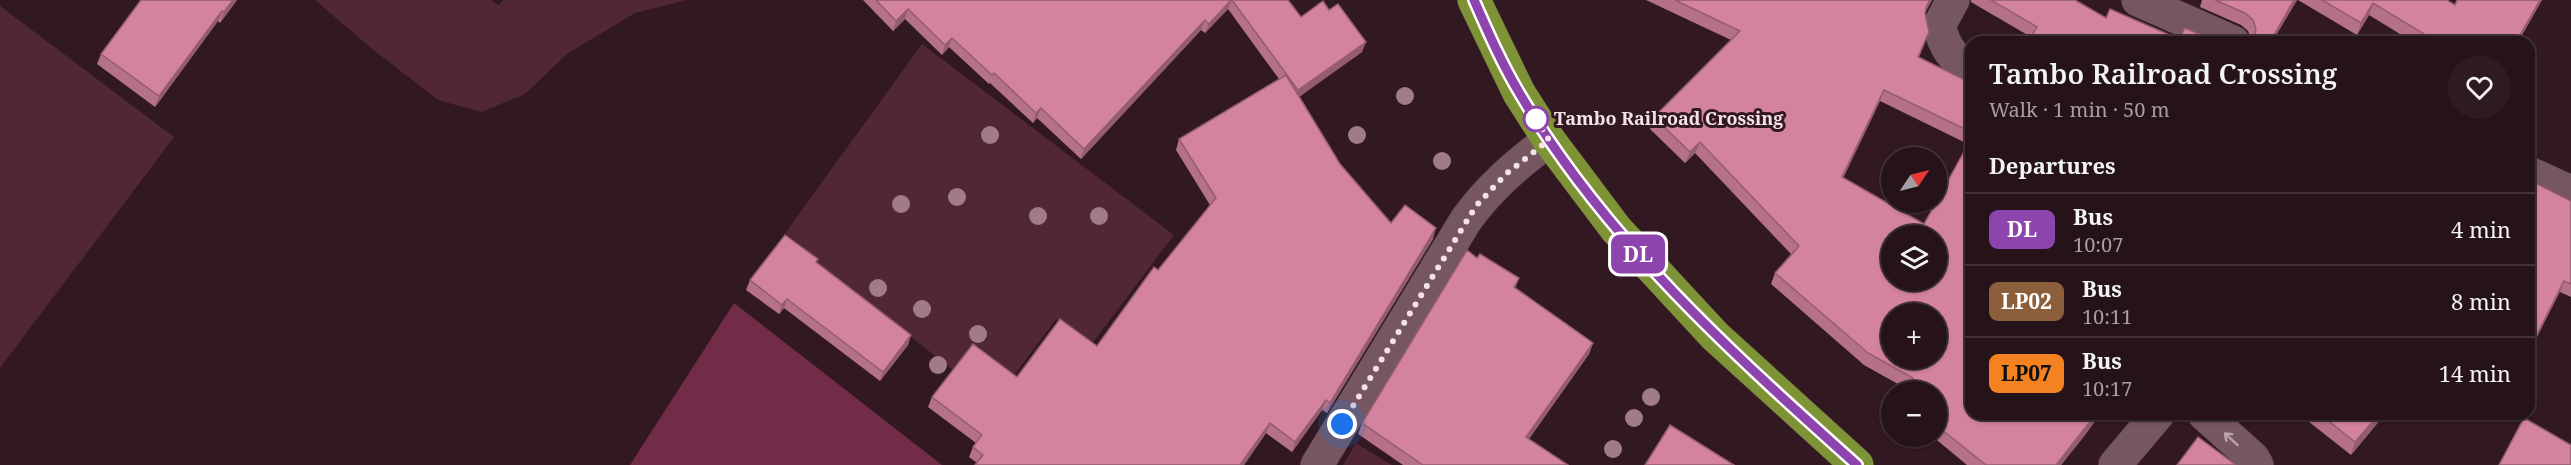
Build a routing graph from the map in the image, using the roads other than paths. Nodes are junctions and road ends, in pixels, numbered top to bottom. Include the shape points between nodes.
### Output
1 (1474, 0) edge
2 (1953, 0) edge
3 (2138, 0) edge
4 (2219, 36) edge
5 (1965, 65) edge
6 (1549, 140) junction
7 (2535, 177) edge
8 (2571, 192) edge
9 (2153, 420) edge
10 (2211, 420) edge
11 (2119, 463) edge
12 (1317, 465) edge
13 (1857, 465) edge
14 (2257, 465) edge

1 - 6 highway via 1519,93
2 - 5 street via 1939,26 1943,43
3 - 4 street
6 - 12 street via 1491,189 1466,220
6 - 13 highway via 1616,229 1662,281 1715,336
7 - 8 street
9 - 11 street
14 -> 10 street

